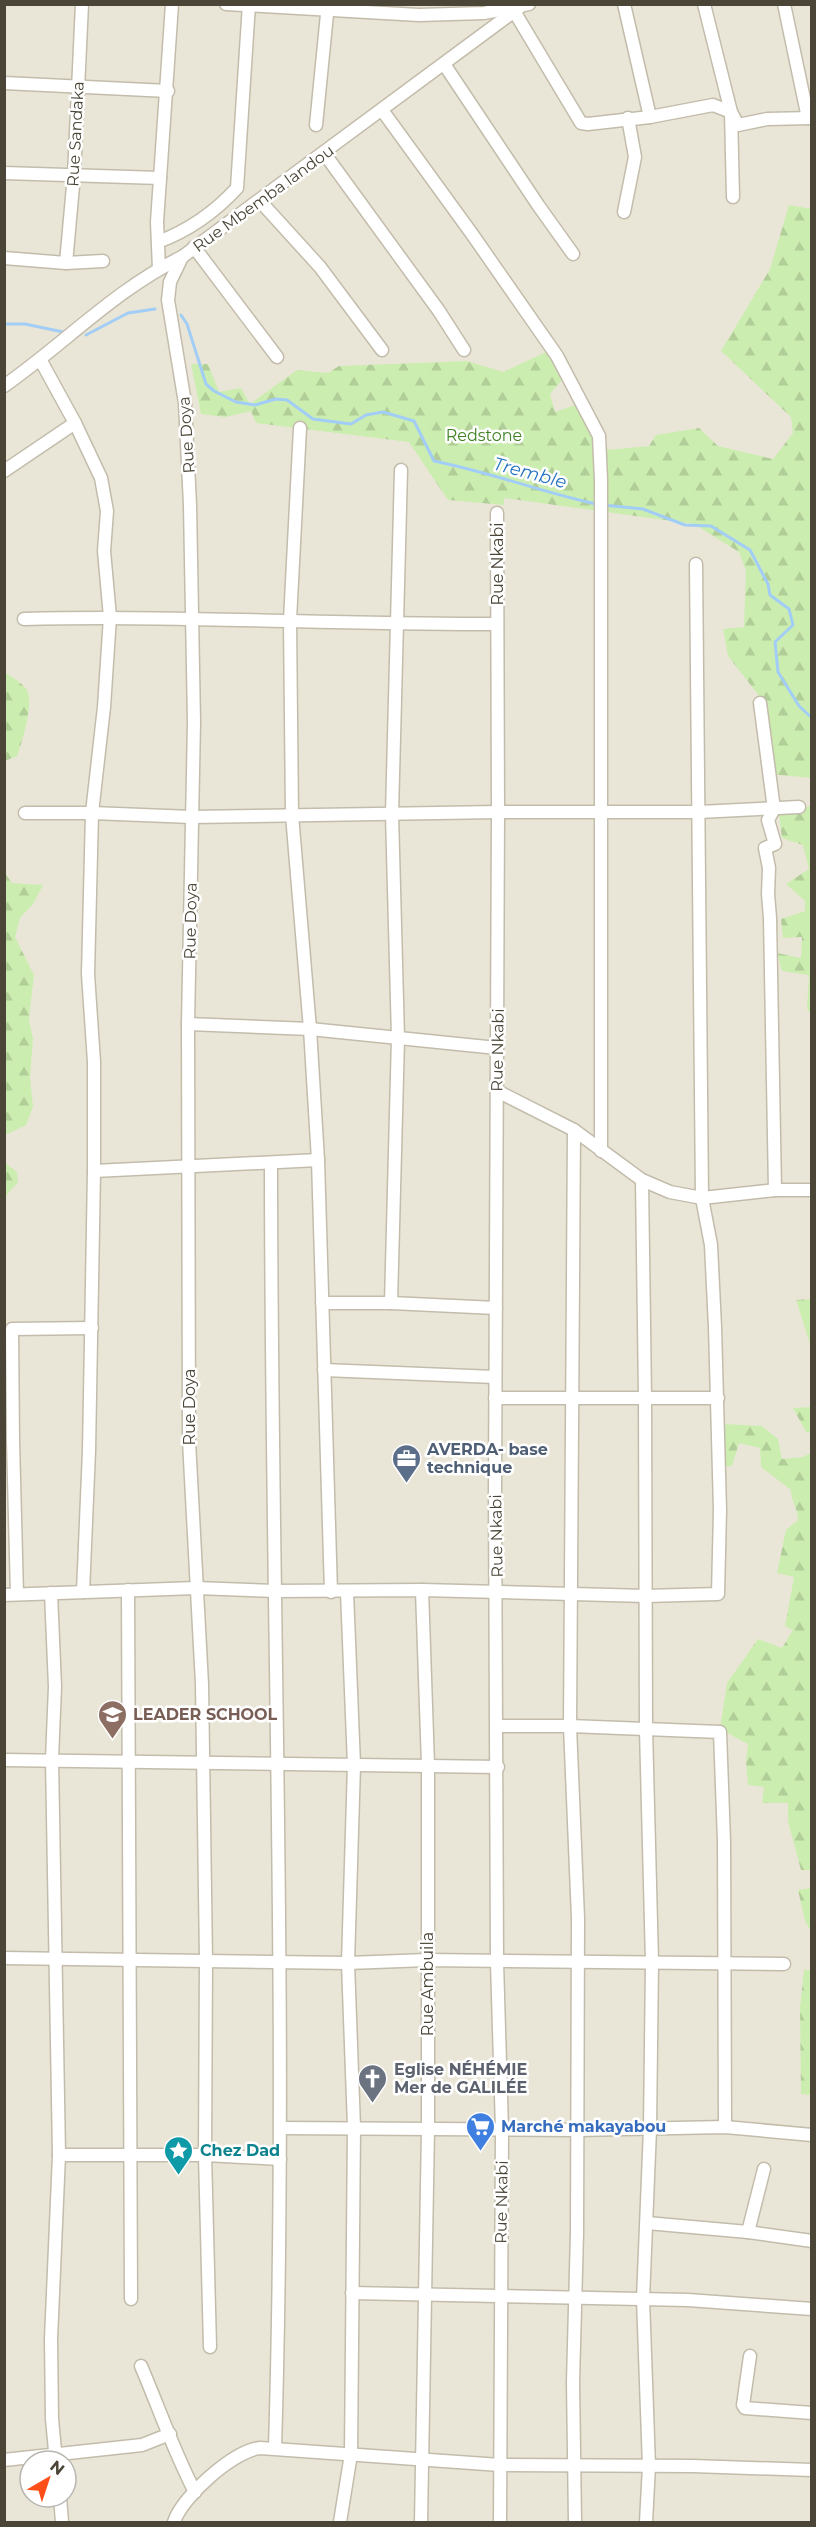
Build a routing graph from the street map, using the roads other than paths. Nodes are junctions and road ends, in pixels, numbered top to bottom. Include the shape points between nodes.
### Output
1 (82, 4) edge
2 (172, 4) edge
3 (226, 4) edge
4 (624, 4) edge
5 (704, 4) edge
6 (784, 4) edge
7 (249, 5) edge
8 (328, 8) edge
9 (521, 8) edge
10 (448, 10) edge
11 (444, 64) junction
12 (4, 83) edge
13 (77, 87) junction
14 (168, 92) junction
15 (381, 110) junction
16 (731, 112) junction
17 (650, 117) junction
18 (628, 118) junction
19 (810, 118) edge
20 (316, 126) dead end
21 (324, 153) junction
22 (4, 173) edge
23 (74, 175) junction
24 (160, 178) junction
25 (733, 198) dead end
26 (260, 201) junction
27 (624, 212) dead end
28 (158, 242) junction
29 (194, 247) junction
30 (573, 254) dead end
31 (182, 257) junction
32 (4, 258) edge
33 (103, 261) dead end
34 (66, 263) junction
35 (159, 269) junction
36 (464, 350) dead end
37 (382, 351) dead end
38 (278, 357) dead end
39 (41, 361) junction
40 (4, 386) edge
41 (75, 423) junction
42 (300, 428) dead end
43 (401, 470) dead end
44 (4, 471) edge
45 (497, 513) dead end
46 (696, 564) dead end
47 (110, 617) junction
48 (24, 619) dead end
49 (192, 619) junction
50 (290, 620) junction
51 (497, 624) junction
52 (395, 625) junction
53 (760, 703) dead end
54 (799, 807) dead end
55 (774, 809) junction
56 (498, 812) junction
57 (602, 812) junction
58 (699, 812) junction
59 (24, 813) dead end
60 (92, 813) junction
61 (392, 814) junction
62 (292, 815) junction
63 (192, 817) junction
64 (188, 1024) junction
65 (310, 1029) junction
66 (398, 1038) junction
67 (497, 1048) junction
68 (497, 1091) junction
69 (574, 1130) junction
70 (601, 1151) junction
71 (318, 1160) junction
72 (271, 1163) junction
73 (188, 1167) junction
74 (94, 1171) junction
75 (642, 1180) junction
76 (775, 1190) junction
77 (812, 1190) edge
78 (702, 1198) junction
79 (391, 1302) junction
80 (322, 1303) junction
81 (496, 1308) junction
82 (92, 1328) junction
83 (324, 1370) junction
84 (495, 1377) junction
85 (495, 1398) junction
86 (571, 1398) junction
87 (645, 1398) junction
88 (718, 1398) junction
89 (196, 1588) junction
90 (128, 1590) junction
91 (422, 1590) junction
92 (498, 1591) junction
93 (83, 1592) junction
94 (276, 1592) junction
95 (331, 1592) junction
96 (347, 1592) junction
97 (572, 1592) junction
98 (51, 1593) junction
99 (11, 1595) edge
100 (646, 1596) junction
101 (498, 1726) junction
102 (570, 1726) junction
103 (646, 1729) junction
104 (52, 1759) junction
105 (4, 1760) edge
106 (131, 1762) junction
107 (276, 1763) junction
108 (203, 1764) junction
109 (354, 1765) junction
110 (428, 1765) junction
111 (498, 1767) junction
112 (4, 1958) edge
113 (56, 1958) junction
114 (130, 1958) junction
115 (206, 1960) junction
116 (427, 1960) junction
117 (281, 1961) junction
118 (497, 1962) junction
119 (577, 1962) junction
120 (652, 1962) junction
121 (348, 1963) junction
122 (723, 1963) junction
123 (784, 1964) dead end
124 (354, 2127) junction
125 (725, 2127) junction
126 (280, 2128) junction
127 (428, 2129) junction
128 (650, 2129) junction
129 (502, 2130) junction
130 (577, 2130) junction
131 (812, 2135) edge
132 (59, 2155) junction
133 (131, 2155) junction
134 (205, 2155) junction
135 (280, 2158) junction
136 (764, 2169) dead end
137 (646, 2223) junction
138 (748, 2232) junction
139 (812, 2241) edge
140 (352, 2293) junction
141 (425, 2295) junction
142 (500, 2297) junction
143 (575, 2297) junction
144 (131, 2299) dead end
145 (643, 2299) junction
146 (812, 2309) edge
147 (210, 2347) dead end
148 (750, 2356) dead end
149 (141, 2366) dead end
150 (812, 2413) edge
151 (170, 2434) junction
152 (275, 2448) junction
153 (55, 2449) edge
154 (78, 2454) edge
155 (351, 2454) junction
156 (424, 2460) junction
157 (500, 2465) junction
158 (574, 2466) junction
159 (649, 2466) junction
160 (812, 2470) edge
161 (195, 2492) junction
162 (174, 2523) edge
163 (340, 2523) edge
164 (422, 2523) edge
165 (500, 2523) edge
166 (575, 2523) edge
167 (646, 2523) edge

1 - 13 street, Rue Sandaka
2 - 14 street
3 - 7 street
4 - 17 street
5 - 16 street
6 - 19 street
7 - 8 street
7 - 28 street via 237,188 208,216
8 - 10 street
8 - 20 street
9 - 10 street
9 - 11 street, Rue Mbemba landou
9 - 18 street via 581,123
11 - 15 street, Rue Mbemba landou
11 - 30 street
12 - 13 street
13 - 14 street
13 - 23 street, Rue Sandaka
14 - 24 street
15 - 21 street, Rue Mbemba landou
15 - 57 street via 557,356 599,436
16 - 17 street via 713,105
16 - 19 street via 738,125 767,119
16 - 25 street
17 - 18 street
18 - 27 street via 635,157
21 - 26 street, Rue Mbemba landou
21 - 36 street
22 - 23 street
23 - 24 street
23 - 34 street, Rue Sandaka
24 - 28 street
26 - 29 street, Rue Mbemba landou
26 - 37 street via 320,267
28 - 35 street
29 - 31 street, Rue Mbemba landou
29 - 38 street
31 - 35 street, Rue Mbemba landou
31 - 49 street, Rue Doya via 170,282 168,300 189,444
32 - 34 street
33 - 34 street
35 - 39 street, Rue Mbemba landou via 136,283
39 - 40 street, Rue Mbemba landou
39 - 41 street
41 - 44 street
41 - 47 street via 103,485
42 - 50 street
43 - 52 street
45 - 51 street, Rue Nkabi
46 - 58 street
47 - 48 street
47 - 49 street
47 - 60 street
49 - 50 street
49 - 63 street, Rue Doya
50 - 52 street
50 - 62 street
51 - 52 street
51 - 56 street, Rue Nkabi
52 - 61 street
53 - 55 street
54 - 55 street
55 - 58 street
55 - 76 street via 768,820 775,844 765,848 765,856 769,868
56 - 57 street
56 - 61 street
56 - 67 street, Rue Nkabi
57 - 58 street
57 - 70 street
58 - 78 street
59 - 60 street
60 - 63 street
60 - 74 street via 88,974 94,1062
61 - 62 street
61 - 66 street
62 - 63 street
62 - 65 street
63 - 64 street, Rue Doya
64 - 65 street
64 - 73 street, Rue Doya
65 - 66 street
65 - 71 street
66 - 67 street
66 - 79 street
67 - 68 street, Rue Nkabi
68 - 69 street
68 - 81 street, Rue Nkabi
69 - 70 street
69 - 86 street
70 - 75 street
71 - 72 street
71 - 80 street
72 - 73 street
72 - 94 street via 271,1422
73 - 74 street
73 - 89 street, Rue Doya via 189,1441
74 - 82 street
75 - 78 street via 670,1192
75 - 87 street
76 - 77 street
76 - 78 street
78 - 88 street via 711,1245
79 - 80 street
79 - 81 street
80 - 83 street
81 - 84 street, Rue Nkabi
82 - 93 street
82 - 99 street via 12,1329
83 - 84 street
83 - 95 street
84 - 85 street, Rue Nkabi
85 - 86 street
85 - 92 street, Rue Nkabi
86 - 87 street
86 - 97 street
87 - 88 street
87 - 100 street
88 - 100 street via 719,1592
89 - 90 street
89 - 94 street
89 - 108 street, Rue Doya
90 - 93 street
90 - 106 street
91 - 92 street
91 - 96 street
91 - 110 street, Rue Ambuila
92 - 97 street
92 - 101 street, Rue Nkabi
93 - 98 street
94 - 95 street
94 - 107 street
95 - 96 street
96 - 109 street
97 - 100 street
97 - 102 street
98 - 99 street
98 - 104 street via 55,1687
100 - 103 street
101 - 102 street
101 - 111 street, Rue Nkabi
102 - 103 street
102 - 119 street
103 - 120 street
103 - 122 street via 721,1734
104 - 105 street
104 - 106 street
104 - 113 street
106 - 108 street
106 - 114 street
107 - 108 street
107 - 109 street
107 - 117 street
108 - 115 street, Rue Doya
109 - 110 street
109 - 121 street
110 - 111 street
110 - 116 street, Rue Ambuila
111 - 118 street, Rue Nkabi
112 - 113 street
113 - 114 street
113 - 132 street
114 - 115 street
114 - 133 street
115 - 117 street
115 - 134 street, Rue Doya
116 - 118 street
116 - 121 street
116 - 127 street, Rue Ambuila
117 - 121 street
117 - 126 street
118 - 119 street
118 - 129 street, Rue Nkabi
119 - 120 street
119 - 130 street
120 - 122 street
120 - 128 street
121 - 124 street
122 - 123 street
122 - 125 street
124 - 126 street
124 - 127 street
124 - 140 street
125 - 128 street
125 - 131 street
126 - 135 street
127 - 129 street
127 - 141 street, Rue Ambuila
128 - 130 street
128 - 137 street
129 - 130 street
129 - 142 street, Rue Nkabi
130 - 143 street
132 - 133 street
132 - 153 street via 51,2339
133 - 134 street
133 - 144 street
134 - 135 street
134 - 147 street, Rue Doya
135 - 152 street
136 - 138 street
137 - 138 street
137 - 145 street
138 - 139 street
140 - 141 street
140 - 155 street
141 - 142 street
141 - 156 street, Rue Ambuila
142 - 143 street
142 - 157 street, Rue Nkabi
143 - 145 street
143 - 158 street
145 - 146 street
145 - 159 street
148 - 150 street via 745,2408
149 - 151 street
151 - 154 street via 142,2445
151 - 161 street via 178,2461
152 - 155 street
152 - 161 street via 252,2449 238,2456
155 - 156 street
155 - 163 street
156 - 157 street
156 - 164 street, Rue Ambuila
157 - 158 street
157 - 165 street, Rue Nkabi
158 - 159 street
158 - 166 street
159 - 160 street
159 - 167 street
161 - 162 street

